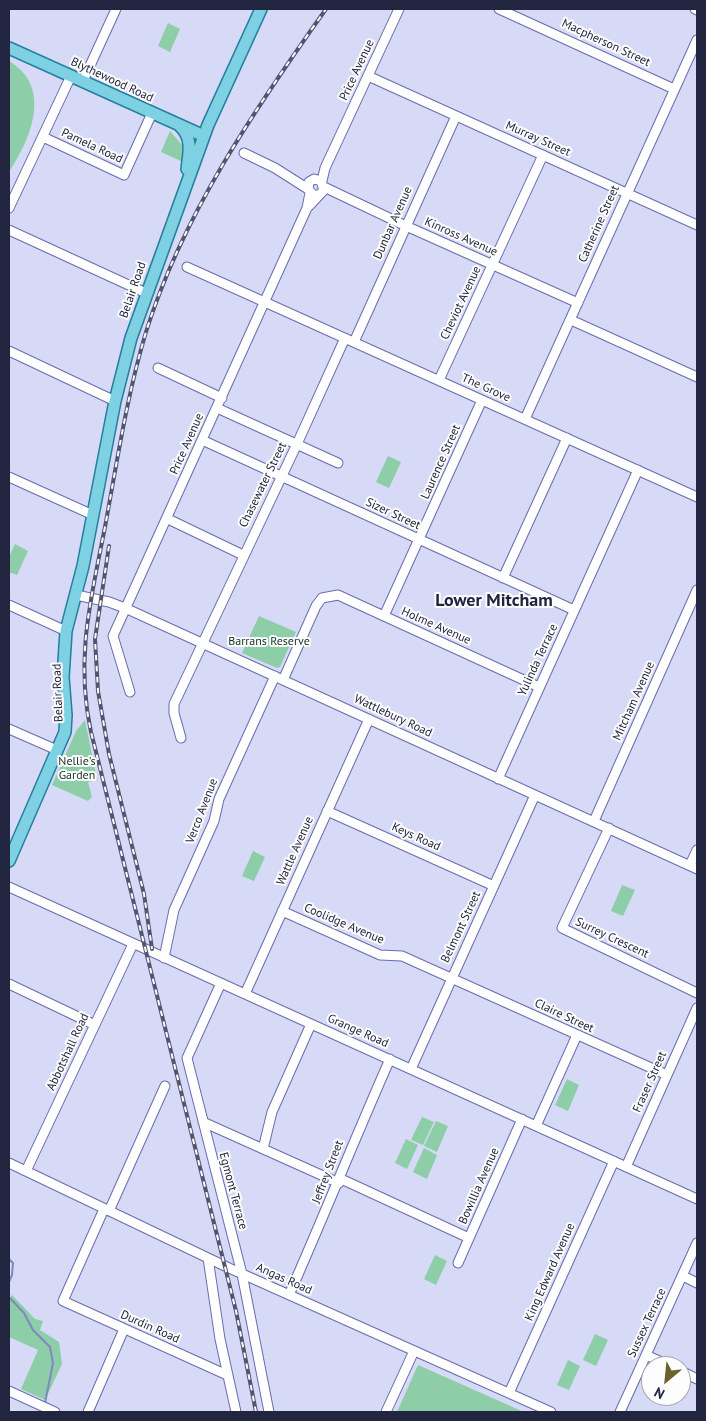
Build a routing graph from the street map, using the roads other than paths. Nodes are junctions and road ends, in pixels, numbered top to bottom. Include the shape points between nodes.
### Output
1 (116, 9) edge
2 (261, 9) edge
3 (399, 9) edge
4 (499, 9) edge
5 (697, 40) edge
6 (9, 48) edge
7 (71, 76) junction
8 (368, 76) junction
9 (83, 81) junction
10 (674, 88) junction
11 (152, 113) junction
12 (456, 116) junction
13 (176, 123) junction
14 (204, 136) junction
15 (43, 137) junction
16 (244, 153) dead end
17 (543, 155) junction
18 (186, 184) junction
19 (316, 187) junction
20 (627, 193) junction
21 (9, 208) edge
22 (697, 225) edge
23 (406, 226) junction
24 (9, 230) edge
25 (492, 265) junction
26 (187, 267) dead end
27 (146, 293) junction
28 (264, 301) junction
29 (578, 303) junction
30 (571, 320) junction
31 (345, 338) junction
32 (354, 342) junction
33 (9, 351) edge
34 (158, 368) dead end
35 (697, 377) edge
36 (439, 380) junction
37 (222, 398) junction
38 (482, 400) junction
39 (115, 402) junction
40 (217, 408) junction
41 (525, 419) junction
42 (567, 438) junction
43 (202, 440) junction
44 (297, 444) junction
45 (338, 463) dead end
46 (638, 470) junction
47 (281, 476) junction
48 (9, 477) edge
49 (697, 497) edge
50 (93, 515) junction
51 (168, 520) junction
52 (419, 540) junction
53 (243, 555) junction
54 (503, 578) junction
55 (697, 590) edge
56 (76, 595) junction
57 (132, 595) junction
58 (322, 598) joint
59 (109, 602) junction
60 (9, 605) edge
61 (125, 608) junction
62 (574, 610) junction
63 (384, 616) junction
64 (66, 631) junction
65 (202, 643) junction
66 (279, 678) junction
67 (539, 687) junction
68 (130, 692) dead end
69 (369, 719) junction
70 (9, 728) edge
71 (181, 738) dead end
72 (57, 750) junction
73 (498, 778) junction
74 (535, 795) junction
75 (32, 811) junction
76 (327, 811) junction
77 (594, 821) junction
78 (609, 828) junction
79 (697, 850) edge
80 (9, 858) edge
81 (694, 867) edge
82 (9, 886) edge
83 (494, 886) junction
84 (282, 911) junction
85 (133, 944) junction
86 (164, 958) junction
87 (452, 978) junction
88 (221, 983) junction
89 (9, 984) edge
90 (697, 993) edge
91 (245, 994) junction
92 (697, 1008) edge
93 (311, 1024) junction
94 (95, 1025) junction
95 (577, 1035) junction
96 (390, 1059) junction
97 (411, 1069) junction
98 (667, 1075) junction
99 (165, 1086) dead end
100 (522, 1119) junction
101 (203, 1122) junction
102 (536, 1126) junction
103 (263, 1149) junction
104 (614, 1161) junction
105 (9, 1164) edge
106 (626, 1167) junction
107 (26, 1172) junction
108 (338, 1180) junction
109 (697, 1199) edge
110 (107, 1210) junction
111 (469, 1238) junction
112 (697, 1244) edge
113 (208, 1258) junction
114 (458, 1263) dead end
115 (242, 1274) junction
116 (683, 1276) junction
117 (697, 1283) edge
118 (290, 1295) junction
119 (124, 1329) junction
120 (414, 1351) junction
121 (646, 1355) joint
122 (227, 1375) junction
123 (9, 1391) edge
124 (509, 1393) junction
125 (37, 1407) edge
126 (53, 1411) edge
127 (88, 1412) edge
128 (236, 1412) edge
129 (269, 1412) edge
130 (386, 1412) edge
131 (551, 1412) edge
132 (620, 1412) edge

1 - 9 street
2 - 14 main road, Belair Road
3 - 8 street, Price Avenue
4 - 10 street, Macpherson Street
5 - 10 street, Catherine Street
6 - 7 main road, Blythewood Road
7 - 9 main road, Blythewood Road
7 - 15 street
8 - 12 street, Murray Street
8 - 19 street, Price Avenue
9 - 11 main road, Blythewood Road
10 - 20 street, Catherine Street
11 - 13 main road, Blythewood Road
11 - 15 street, Pamela Road via 124,175
12 - 17 street, Murray Street
12 - 23 street, Dunbar Avenue
13 - 14 main road, Blythewood Road
13 - 18 main road via 190,142
14 - 18 main road, Belair Road
15 - 21 street
16 - 19 street, Kinross Avenue
17 - 20 street, Murray Street
17 - 25 street, Cheviot Avenue
18 - 27 main road, Belair Road
19 - 23 street, Kinross Avenue
19 - 28 street, Price Avenue
20 - 22 street, Murray Street
20 - 29 street, Catherine Street
23 - 25 street, Kinross Avenue
23 - 32 street, Dunbar Avenue
24 - 27 street
25 - 29 street, Kinross Avenue
25 - 36 street, Cheviot Avenue
26 - 28 street, The Grove
27 - 39 main road, Belair Road via 130,338
28 - 31 street, The Grove
28 - 37 street, Price Avenue
29 - 30 street, Catherine Street
30 - 35 street
30 - 41 street, Catherine Street
31 - 32 street, The Grove
31 - 44 street, Chasewater Street
32 - 36 street, The Grove
33 - 39 street
34 - 37 street
36 - 38 street, The Grove
37 - 40 street, Price Avenue
38 - 41 street, The Grove
38 - 52 street, Laurence Street
39 - 50 main road, Belair Road
40 - 43 street, Price Avenue
40 - 44 street
41 - 42 street, The Grove
42 - 46 street, The Grove
42 - 54 street
43 - 47 street, Sizer Street
43 - 51 street, Price Avenue
44 - 45 street
44 - 47 street, Chasewater Street
46 - 49 street, The Grove
46 - 62 street, Yulinda Terrace
47 - 52 street, Sizer Street
47 - 53 street, Chasewater Street
48 - 50 street
50 - 56 main road, Belair Road
51 - 53 street
51 - 57 street, Price Avenue
52 - 54 street, Sizer Street
52 - 63 street, Laurence Street
53 - 65 street, Chasewater Street
54 - 62 street, Sizer Street
55 - 77 street, Mitcham Avenue
56 - 59 street, Wattlebury Road
56 - 64 main road, Belair Road
56 - 75 main road, Belair Road via 69,676 74,715 72,731 55,771
57 - 59 street
57 - 61 street, Price Avenue
58 - 63 street, Holme Avenue via 338,595
58 - 66 street, Verco Avenue
59 - 61 street, Wattlebury Road
60 - 64 street
61 - 65 street, Wattlebury Road
61 - 68 street, Price Avenue via 114,636
62 - 67 street, Yulinda Terrace
63 - 67 street, Holme Avenue
64 - 72 main road, Belair Road via 66,725
65 - 66 street, Wattlebury Road
65 - 71 street, Chasewater Street via 174,704
66 - 69 street, Wattlebury Road
66 - 86 street, Verco Avenue via 219,799 214,821 174,910
67 - 73 street, Yulinda Terrace
69 - 73 street, Wattlebury Road
69 - 76 street, Wattle Avenue
70 - 72 street
72 - 75 main road, Belair Road
73 - 74 street, Wattlebury Road
74 - 77 street, Wattlebury Road
74 - 83 street, Belmont Street
75 - 80 main road, Belair Road
76 - 83 street, Keys Road
76 - 84 street, Wattle Avenue
77 - 78 street, Wattlebury Road
78 - 81 street, Wattlebury Road
78 - 90 street, Surrey Crescent via 562,928
79 - 81 street
82 - 85 street, Grange Road
83 - 87 street, Belmont Street
84 - 87 street, Coolidge Avenue via 380,955 402,956
84 - 91 street, Wattle Avenue
85 - 86 street, Grange Road
85 - 94 street, Abbotshall Road
86 - 88 street, Grange Road
87 - 95 street, Claire Street
87 - 97 street, Belmont Street
88 - 91 street, Grange Road
88 - 101 street, Egmont Terrace via 187,1058
89 - 94 street
91 - 93 street, Grange Road
92 - 98 street, Fraser Street
93 - 96 street, Grange Road
93 - 103 street via 272,1112
94 - 107 street, Abbotshall Road
95 - 98 street, Claire Street
95 - 102 street
96 - 97 street, Grange Road
96 - 108 street, Jeffrey Street
97 - 100 street, Grange Road
98 - 106 street, Fraser Street
99 - 110 street
100 - 102 street, Grange Road
100 - 111 street, Bowillia Avenue
101 - 103 street
101 - 115 street, Egmont Terrace
102 - 104 street, Grange Road
103 - 108 street
104 - 106 street, Grange Road
104 - 124 street, King Edward Avenue
105 - 107 street, Angas Road
106 - 109 street, Grange Road
107 - 110 street, Angas Road
108 - 111 street
108 - 118 street, Jeffrey Street
110 - 113 street, Angas Road
110 - 119 street, Durdin Road via 64,1301
111 - 114 street, Bowillia Avenue
112 - 116 street, Sussex Terrace
113 - 115 street, Angas Road
113 - 122 street
115 - 118 street, Angas Road
115 - 129 street, Egmont Terrace
116 - 117 street
116 - 121 street, Sussex Terrace
118 - 120 street, Angas Road
119 - 122 street, Durdin Road
119 - 127 street
120 - 124 street, Angas Road
120 - 130 street
121 - 132 street, Sussex Terrace
122 - 128 street
123 - 125 street
124 - 131 street, Angas Road
125 - 126 street

